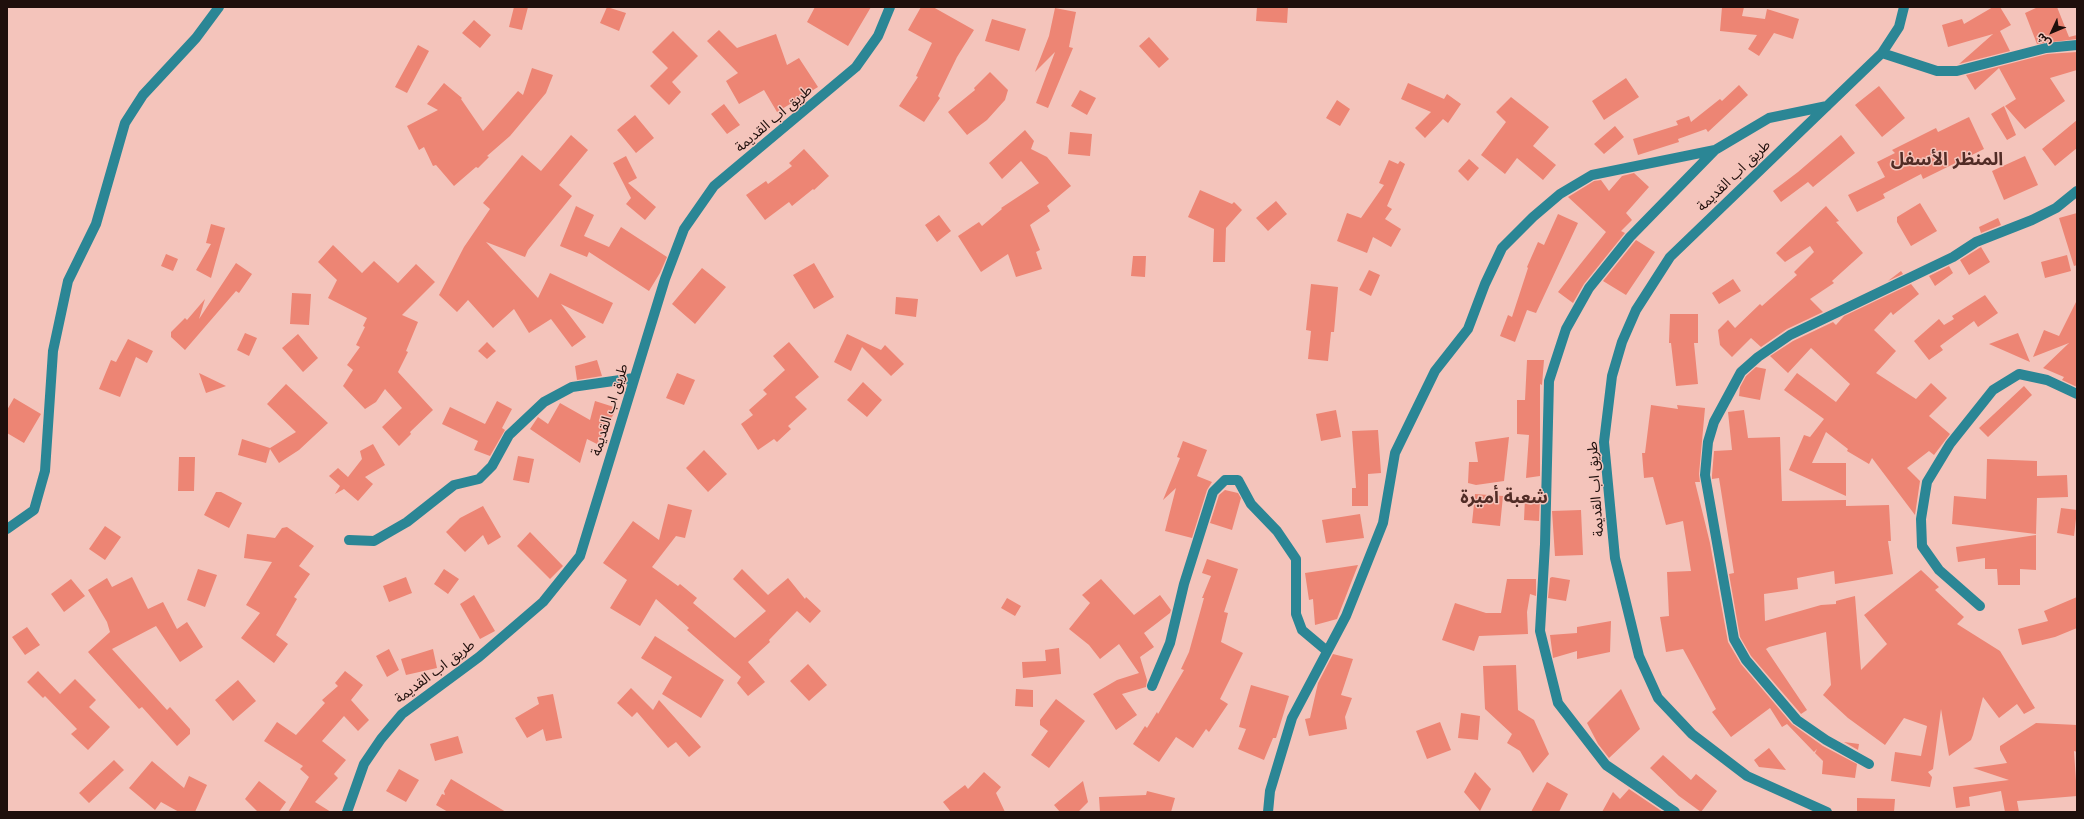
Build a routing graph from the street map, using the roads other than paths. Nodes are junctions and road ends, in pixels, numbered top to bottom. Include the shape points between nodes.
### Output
1 (219, 7) edge
2 (890, 7) edge
3 (1904, 7) edge
4 (2077, 45) edge
5 (1882, 53) junction
6 (1828, 106) junction
7 (1715, 150) junction
8 (2077, 191) edge
9 (634, 378) junction
10 (2077, 394) edge
11 (7, 529) edge
12 (349, 540) dead end
13 (1980, 606) dead end
14 (1327, 651) junction
15 (1152, 686) dead end
16 (1869, 764) dead end
17 (347, 812) edge
18 (1268, 812) edge
19 (1674, 812) edge
20 (1827, 812) edge

1 - 11 street via 196,38 144,95 125,123 96,224 68,281 53,350 45,471 34,510
2 - 9 street, طريق اب القديمة via 878,36 856,67 714,186 684,229 665,279
3 - 5 street, طريق اب القديمة via 1899,27
4 - 5 street via 2046,48 1957,71 1936,71
5 - 6 street, طريق اب القديمة
6 - 7 street via 1769,118
6 - 20 street, طريق اب القديمة via 1670,258 1636,310 1622,342 1612,376 1604,442 1615,558 1639,656 1658,698 1692,734 1747,776
7 - 14 street via 1592,175 1560,194 1502,248 1468,329 1435,372 1395,453 1383,523 1346,616
7 - 19 street via 1630,237 1589,288 1566,329 1549,381 1546,544 1540,631 1558,703 1606,764
8 - 16 street via 2056,208 1976,242 1953,258 1790,335 1740,372 1714,422 1708,442 1705,475 1734,639 1746,660 1797,720
9 - 12 street via 572,387 544,402 509,435 492,466 479,479 454,485 407,522 374,541
9 - 17 street, طريق اب القديمة via 580,556 543,602 479,657 402,714 364,764
10 - 13 street via 2047,380 2019,374 1993,390 1950,444 1927,482 1921,519 1922,546 1939,570
14 - 15 street via 1302,630 1296,614 1296,559 1278,531 1251,504 1238,480 1225,480 1213,492 1184,584 1170,643
14 - 18 street via 1292,718 1270,792

